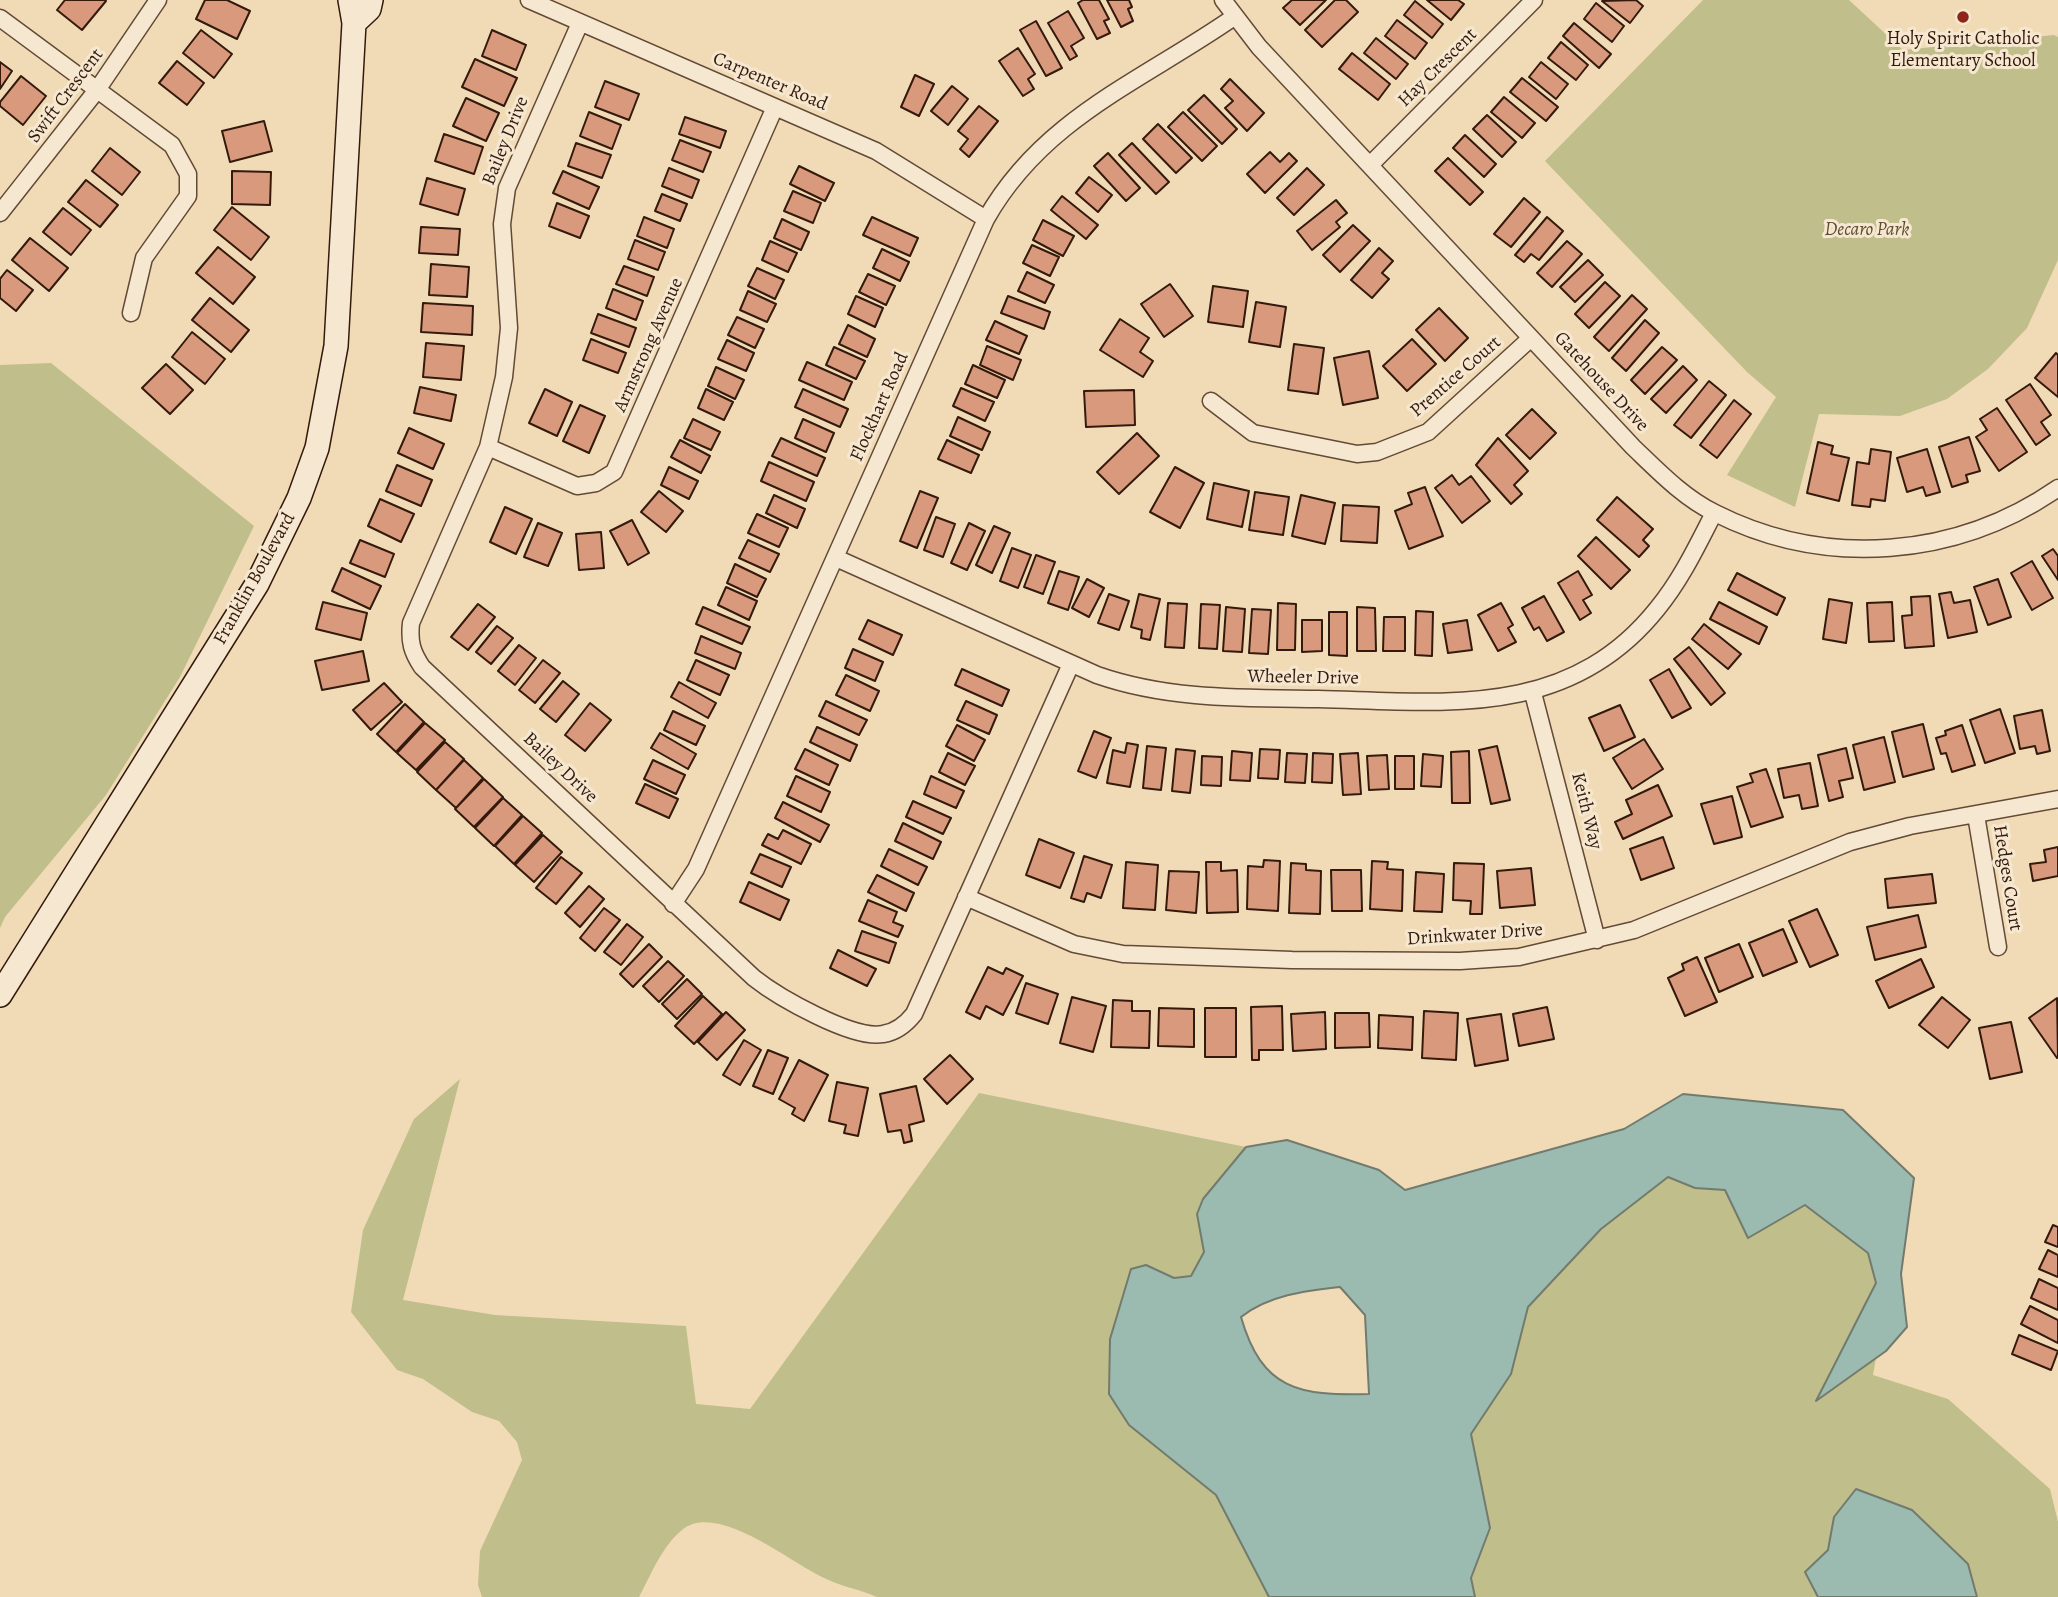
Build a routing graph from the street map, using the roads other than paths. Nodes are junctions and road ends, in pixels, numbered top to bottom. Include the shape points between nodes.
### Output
1 (159, 0) edge
2 (371, 0) edge
3 (528, 0) edge
4 (1223, 0) edge
5 (1534, 0) edge
6 (352, 11) edge
7 (1234, 17) junction
8 (0, 18) edge
9 (580, 23) junction
10 (97, 90) junction
11 (775, 107) junction
12 (1371, 163) junction
13 (0, 213) edge
14 (986, 219) junction
15 (131, 313) dead end
16 (1531, 338) junction
17 (1211, 401) dead end
18 (488, 447) junction
19 (2058, 488) edge
20 (1714, 513) junction
21 (836, 558) junction
22 (1071, 664) junction
23 (1534, 693) junction
24 (2058, 799) edge
25 (1976, 815) junction
26 (966, 897) junction
27 (673, 904) junction
28 (1597, 940) junction
29 (1998, 947) dead end
30 (0, 995) edge

1 - 10 street, Swift Crescent
2 - 6 main road, Franklin Boulevard via 369,9
3 - 9 street, Carpenter Road
4 - 7 street, Gatehouse Drive
5 - 12 street, Hay Crescent
6 - 30 main road, Franklin Boulevard via 336,346 317,448 299,498 257,584
7 - 12 street, Gatehouse Drive
7 - 14 street, Flockhart Road via 1066,124 1017,171
8 - 10 street
9 - 11 street, Carpenter Road
9 - 18 street, Bailey Drive via 507,188 502,224 509,328 504,377
10 - 13 street, Swift Crescent
10 - 15 street via 172,145 188,174 183,207 144,257
11 - 14 street, Carpenter Road via 876,150
11 - 18 street, Armstrong Avenue via 614,472 596,484 577,486
12 - 16 street, Gatehouse Drive
14 - 21 street, Flockhart Road
16 - 17 street, Prentice Court via 1434,428 1377,452 1357,454 1253,433
16 - 20 street, Gatehouse Drive via 1650,463
18 - 27 street, Bailey Drive via 411,623 413,653 422,667
19 - 20 street, Gatehouse Drive via 2022,511 1973,532 1901,548 1833,548 1804,543
20 - 23 street, Wheeler Drive via 1673,588 1641,627 1589,666
21 - 22 street, Wheeler Drive
21 - 27 street, Flockhart Road via 696,870
22 - 23 street, Wheeler Drive via 1126,685 1188,695 1468,702
22 - 26 street, Bailey Drive
23 - 28 street, Keith Way
24 - 25 street, Drinkwater Drive
25 - 28 street, Drinkwater Drive via 1850,842 1634,930
25 - 29 street, Hedges Court
26 - 27 street, Bailey Drive via 914,1014 895,1031 881,1035 865,1035 778,997
26 - 28 street, Drinkwater Drive via 1073,944 1158,956 1460,961 1544,953

